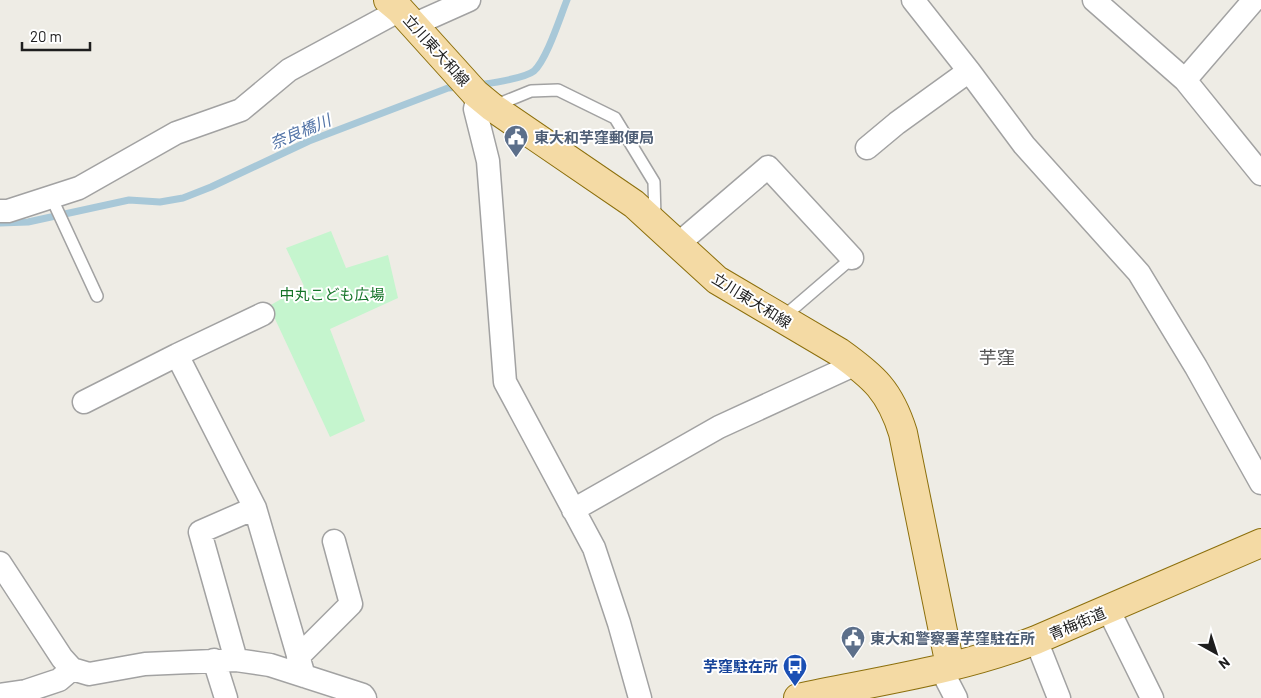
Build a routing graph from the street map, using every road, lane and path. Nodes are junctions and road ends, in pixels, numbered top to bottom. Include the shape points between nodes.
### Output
1 (468, 0) edge
2 (913, 0) edge
3 (1094, 0) edge
4 (1254, 0) edge
5 (400, 12) edge
6 (969, 71) junction
7 (1185, 80) junction
8 (476, 92) junction
9 (867, 148) dead end
10 (1261, 174) edge
11 (52, 199) junction
12 (0, 211) edge
13 (655, 222) junction
14 (678, 244) junction
15 (852, 258) joint
16 (97, 296) dead end
17 (263, 314) dead end
18 (781, 319) junction
19 (177, 354) junction
20 (856, 364) junction
21 (84, 402) dead end
22 (1261, 482) edge
23 (255, 508) junction
24 (573, 510) junction
25 (334, 541) dead end
26 (1261, 543) edge
27 (0, 563) edge
28 (1108, 609) junction
29 (1036, 640) junction
30 (214, 660) junction
31 (236, 660) junction
32 (301, 666) junction
33 (946, 668) junction
34 (72, 669) junction
35 (0, 695) edge
36 (226, 698) edge
37 (365, 698) edge
38 (640, 698) edge
39 (798, 698) edge
40 (956, 698) edge
41 (1059, 698) edge
42 (1152, 698) edge

1 - 5 street
2 - 6 street
3 - 7 street
4 - 7 street
5 - 8 main road, 立川東大和線
5 - 11 street via 289,70 242,110 176,133 79,188
6 - 9 street
6 - 22 street via 1024,145 1139,273
7 - 10 street
8 - 13 main road, 立川東大和線
8 - 13 lane via 558,90 615,118 654,182
8 - 24 street via 475,109 488,161 505,382
11 - 12 street
11 - 16 lane
13 - 14 main road, 立川東大和線
14 - 15 street via 768,168
14 - 18 main road, 立川東大和線 via 717,280
15 - 18 lane
17 - 19 street
18 - 20 main road, 立川東大和線
19 - 21 street
19 - 23 street
20 - 24 street via 719,427
20 - 33 main road, 立川東大和線 via 880,386 900,423
23 - 31 street via 200,532
23 - 32 street
24 - 38 street via 594,548
25 - 32 street via 351,604
26 - 28 main road, 青梅街道
27 - 34 street
28 - 29 main road, 青梅街道
28 - 42 street
29 - 33 main road, 青梅街道 via 981,660
29 - 41 street
30 - 31 street
30 - 34 street via 145,664 89,674
30 - 36 street
31 - 32 street
32 - 37 street
33 - 39 main road, 青梅街道
33 - 40 street
34 - 35 street via 59,680 26,691

